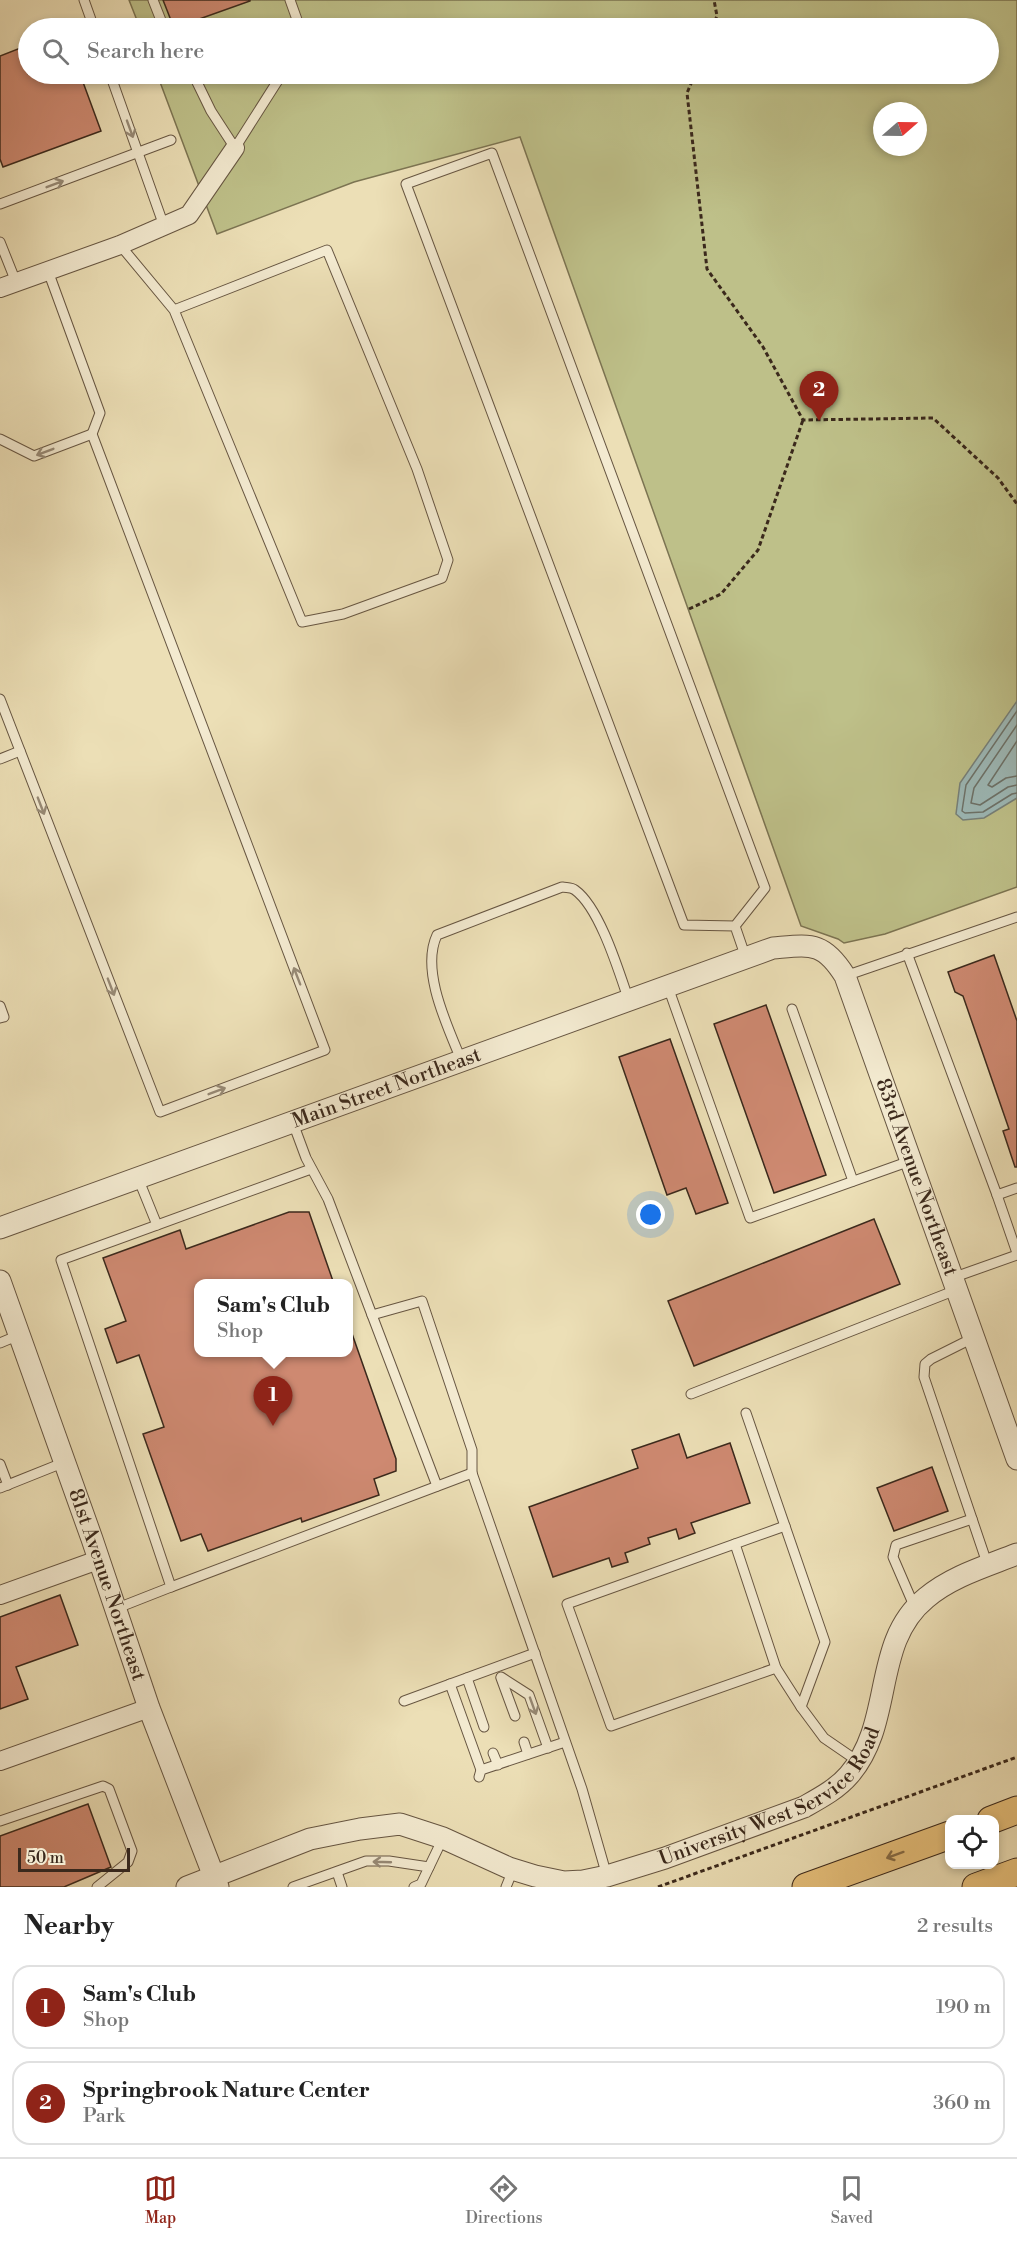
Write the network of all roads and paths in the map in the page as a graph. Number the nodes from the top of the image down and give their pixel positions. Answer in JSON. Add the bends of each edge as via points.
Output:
{"nodes":[{"id":1,"x":84,"y":0,"type":"edge"},
{"id":2,"x":153,"y":0,"type":"edge"},
{"id":3,"x":290,"y":0,"type":"edge"},
{"id":4,"x":714,"y":0,"type":"edge"},
{"id":5,"x":90,"y":18,"type":"edge"},
{"id":6,"x":160,"y":18,"type":"edge"},
{"id":7,"x":296,"y":18,"type":"edge"},
{"id":8,"x":716,"y":18,"type":"edge"},
{"id":9,"x":114,"y":84,"type":"edge"},
{"id":10,"x":198,"y":84,"type":"edge"},
{"id":11,"x":276,"y":84,"type":"edge"},
{"id":12,"x":691,"y":84,"type":"edge"},
{"id":13,"x":171,"y":140,"type":"dead end"},
{"id":14,"x":235,"y":148,"type":"junction"},
{"id":15,"x":138,"y":152,"type":"junction"},
{"id":16,"x":0,"y":204,"type":"edge"},
{"id":17,"x":164,"y":226,"type":"junction"},
{"id":18,"x":0,"y":242,"type":"edge"},
{"id":19,"x":120,"y":245,"type":"junction"},
{"id":20,"x":48,"y":271,"type":"junction"},
{"id":21,"x":8,"y":285,"type":"edge"},
{"id":22,"x":174,"y":310,"type":"junction"},
{"id":23,"x":803,"y":420,"type":"junction"},
{"id":24,"x":92,"y":434,"type":"junction"},
{"id":25,"x":0,"y":439,"type":"edge"},
{"id":26,"x":1017,"y":504,"type":"edge"},
{"id":27,"x":688,"y":609,"type":"dead end"},
{"id":28,"x":0,"y":699,"type":"edge"},
{"id":29,"x":20,"y":751,"type":"junction"},
{"id":30,"x":0,"y":759,"type":"edge"},
{"id":31,"x":1017,"y":916,"type":"edge"},
{"id":32,"x":735,"y":926,"type":"junction"},
{"id":33,"x":773,"y":948,"type":"joint"},
{"id":34,"x":907,"y":953,"type":"junction"},
{"id":35,"x":746,"y":958,"type":"junction"},
{"id":36,"x":845,"y":976,"type":"junction"},
{"id":37,"x":668,"y":987,"type":"junction"},
{"id":38,"x":629,"y":1001,"type":"junction"},
{"id":39,"x":0,"y":1006,"type":"edge"},
{"id":40,"x":792,"y":1009,"type":"dead end"},
{"id":41,"x":0,"y":1018,"type":"edge"},
{"id":42,"x":462,"y":1062,"type":"junction"},
{"id":43,"x":293,"y":1123,"type":"junction"},
{"id":44,"x":910,"y":1161,"type":"junction"},
{"id":45,"x":311,"y":1169,"type":"junction"},
{"id":46,"x":138,"y":1178,"type":"junction"},
{"id":47,"x":853,"y":1181,"type":"junction"},
{"id":48,"x":1017,"y":1188,"type":"edge"},
{"id":49,"x":997,"y":1195,"type":"junction"},
{"id":50,"x":157,"y":1225,"type":"junction"},
{"id":51,"x":0,"y":1228,"type":"edge"},
{"id":52,"x":1017,"y":1254,"type":"edge"},
{"id":53,"x":0,"y":1281,"type":"edge"},
{"id":54,"x":954,"y":1284,"type":"junction"},
{"id":55,"x":372,"y":1315,"type":"junction"},
{"id":56,"x":973,"y":1338,"type":"junction"},
{"id":57,"x":10,"y":1339,"type":"edge"},
{"id":58,"x":691,"y":1394,"type":"dead end"},
{"id":59,"x":746,"y":1413,"type":"dead end"},
{"id":60,"x":1017,"y":1459,"type":"edge"},
{"id":61,"x":65,"y":1462,"type":"junction"},
{"id":62,"x":0,"y":1464,"type":"edge"},
{"id":63,"x":472,"y":1473,"type":"junction"},
{"id":64,"x":4,"y":1486,"type":"edge"},
{"id":65,"x":437,"y":1486,"type":"junction"},
{"id":66,"x":972,"y":1520,"type":"junction"},
{"id":67,"x":785,"y":1526,"type":"junction"},
{"id":68,"x":735,"y":1544,"type":"junction"},
{"id":69,"x":1017,"y":1554,"type":"edge"},
{"id":70,"x":98,"y":1560,"type":"junction"},
{"id":71,"x":988,"y":1566,"type":"junction"},
{"id":72,"x":171,"y":1587,"type":"junction"},
{"id":73,"x":0,"y":1595,"type":"edge"},
{"id":74,"x":915,"y":1608,"type":"junction"},
{"id":75,"x":115,"y":1609,"type":"junction"},
{"id":76,"x":534,"y":1653,"type":"junction"},
{"id":77,"x":497,"y":1667,"type":"junction"},
{"id":78,"x":776,"y":1668,"type":"junction"},
{"id":79,"x":501,"y":1677,"type":"junction"},
{"id":80,"x":467,"y":1678,"type":"junction"},
{"id":81,"x":450,"y":1684,"type":"junction"},
{"id":82,"x":404,"y":1701,"type":"dead end"},
{"id":83,"x":801,"y":1707,"type":"junction"},
{"id":84,"x":149,"y":1708,"type":"junction"},
{"id":85,"x":515,"y":1716,"type":"dead end"},
{"id":86,"x":484,"y":1727,"type":"dead end"},
{"id":87,"x":524,"y":1742,"type":"dead end"},
{"id":88,"x":565,"y":1742,"type":"junction"},
{"id":89,"x":548,"y":1748,"type":"junction"},
{"id":90,"x":493,"y":1753,"type":"dead end"},
{"id":91,"x":528,"y":1754,"type":"junction"},
{"id":92,"x":1017,"y":1757,"type":"edge"},
{"id":93,"x":0,"y":1761,"type":"edge"},
{"id":94,"x":859,"y":1762,"type":"junction"},
{"id":95,"x":498,"y":1765,"type":"junction"},
{"id":96,"x":1017,"y":1810,"type":"edge"},
{"id":97,"x":999,"y":1817,"type":"edge"},
{"id":98,"x":0,"y":1821,"type":"edge"},
{"id":99,"x":945,"y":1836,"type":"edge"},
{"id":100,"x":443,"y":1838,"type":"junction"},
{"id":101,"x":429,"y":1867,"type":"junction"},
{"id":102,"x":337,"y":1872,"type":"junction"},
{"id":103,"x":1017,"y":1872,"type":"edge"},
{"id":104,"x":607,"y":1876,"type":"junction"},
{"id":105,"x":510,"y":1878,"type":"edge"},
{"id":106,"x":216,"y":1881,"type":"edge"},
{"id":107,"x":97,"y":1887,"type":"edge"},
{"id":108,"x":187,"y":1887,"type":"edge"},
{"id":109,"x":293,"y":1887,"type":"edge"},
{"id":110,"x":342,"y":1887,"type":"edge"},
{"id":111,"x":414,"y":1887,"type":"edge"},
{"id":112,"x":658,"y":1887,"type":"edge"},
{"id":113,"x":806,"y":1887,"type":"edge"},
{"id":114,"x":976,"y":1887,"type":"edge"}],
"edges":[{"from":1,"to":5,"type":"lane"},
{"from":2,"to":6,"type":"lane"},
{"from":3,"to":7,"type":"lane"},
{"from":4,"to":8,"type":"path"},
{"from":9,"to":15,"type":"lane","one_way":true},
{"from":10,"to":14,"type":"lane"},
{"from":11,"to":14,"type":"lane"},
{"from":12,"to":23,"type":"path","via":[[687,93],[707,268],[763,347]]},
{"from":13,"to":15,"type":"lane"},
{"from":14,"to":17,"type":"street","via":[[189,215]]},
{"from":16,"to":15,"type":"lane","one_way":true},
{"from":15,"to":17,"type":"lane"},
{"from":17,"to":19,"type":"street"},
{"from":18,"to":21,"type":"lane"},
{"from":19,"to":20,"type":"street"},
{"from":19,"to":22,"type":"lane"},
{"from":20,"to":21,"type":"street"},
{"from":20,"to":24,"type":"lane","via":[[100,413]]},
{"from":22,"to":22,"type":"lane","via":[[302,622],[343,614],[442,578],[448,560],[417,469],[327,250]]},
{"from":23,"to":26,"type":"path","via":[[933,418],[998,478]]},
{"from":23,"to":27,"type":"path","via":[[758,550],[721,594]]},
{"from":24,"to":25,"type":"lane","one_way":true,"via":[[34,456]]},
{"from":29,"to":24,"type":"lane","one_way":true,"via":[[159,1112],[325,1050]]},
{"from":28,"to":29,"type":"lane"},
{"from":29,"to":30,"type":"lane"},
{"from":31,"to":34,"type":"lane"},
{"from":32,"to":32,"type":"lane","via":[[765,888],[492,153],[406,184],[684,925]]},
{"from":32,"to":35,"type":"lane"},
{"from":33,"to":35,"type":"street","name":"Main Street Northeast"},
{"from":33,"to":36,"type":"street","name":"83rd Avenue Northeast","via":[[819,948],[834,957]]},
{"from":34,"to":36,"type":"lane"},
{"from":34,"to":49,"type":"lane"},
{"from":35,"to":37,"type":"street","name":"Main Street Northeast"},
{"from":36,"to":44,"type":"street","name":"83rd Avenue Northeast"},
{"from":37,"to":38,"type":"street","name":"Main Street Northeast"},
{"from":37,"to":47,"type":"lane","via":[[750,1218]]},
{"from":38,"to":42,"type":"street","name":"Main Street Northeast"},
{"from":38,"to":42,"type":"lane","via":[[588,902],[573,888],[562,887],[437,935],[431,966]]},
{"from":39,"to":41,"type":"lane","via":[[4,1017]]},
{"from":40,"to":47,"type":"lane"},
{"from":42,"to":43,"type":"street","name":"Main Street Northeast"},
{"from":43,"to":45,"type":"lane"},
{"from":43,"to":46,"type":"street","name":"Main Street Northeast"},
{"from":44,"to":47,"type":"lane"},
{"from":44,"to":54,"type":"street","name":"83rd Avenue Northeast"},
{"from":45,"to":50,"type":"lane"},
{"from":45,"to":55,"type":"lane","via":[[328,1199]]},
{"from":46,"to":50,"type":"lane"},
{"from":46,"to":51,"type":"street","name":"Main Street Northeast"},
{"from":48,"to":49,"type":"lane"},
{"from":49,"to":52,"type":"lane"},
{"from":50,"to":72,"type":"lane","via":[[61,1260]]},
{"from":52,"to":54,"type":"lane"},
{"from":53,"to":57,"type":"street","name":"81st Avenue Northeast"},
{"from":54,"to":56,"type":"street","name":"83rd Avenue Northeast"},
{"from":54,"to":58,"type":"lane"},
{"from":55,"to":63,"type":"lane","via":[[422,1301],[472,1450]]},
{"from":55,"to":65,"type":"lane"},
{"from":56,"to":60,"type":"street","name":"83rd Avenue Northeast"},
{"from":56,"to":66,"type":"lane","via":[[930,1359],[925,1364],[924,1377]]},
{"from":57,"to":61,"type":"street","name":"81st Avenue Northeast"},
{"from":59,"to":67,"type":"lane"},
{"from":61,"to":64,"type":"lane"},
{"from":61,"to":70,"type":"street","name":"81st Avenue Northeast"},
{"from":62,"to":64,"type":"lane"},
{"from":63,"to":65,"type":"lane"},
{"from":63,"to":76,"type":"lane"},
{"from":65,"to":72,"type":"lane"},
{"from":66,"to":71,"type":"lane"},
{"from":66,"to":74,"type":"lane","via":[[896,1545],[893,1557]]},
{"from":67,"to":68,"type":"lane"},
{"from":67,"to":83,"type":"lane","via":[[825,1642]]},
{"from":68,"to":78,"type":"lane"},
{"from":68,"to":78,"type":"lane","via":[[567,1604],[611,1726]]},
{"from":69,"to":71,"type":"street","name":"University West Service Road"},
{"from":70,"to":73,"type":"street"},
{"from":70,"to":75,"type":"street","name":"81st Avenue Northeast"},
{"from":71,"to":74,"type":"street","name":"University West Service Road","via":[[945,1585]]},
{"from":72,"to":75,"type":"lane"},
{"from":74,"to":94,"type":"street","name":"University West Service Road","via":[[899,1631],[889,1658],[879,1714]]},
{"from":75,"to":84,"type":"street","name":"81st Avenue Northeast"},
{"from":76,"to":77,"type":"lane"},
{"from":76,"to":88,"type":"lane"},
{"from":77,"to":79,"type":"lane"},
{"from":77,"to":80,"type":"lane"},
{"from":78,"to":83,"type":"lane"},
{"from":79,"to":85,"type":"lane"},
{"from":79,"to":89,"type":"lane","one_way":true,"via":[[529,1695]]},
{"from":80,"to":81,"type":"lane"},
{"from":80,"to":86,"type":"lane"},
{"from":81,"to":82,"type":"lane"},
{"from":81,"to":95,"type":"lane","via":[[480,1774]]},
{"from":83,"to":94,"type":"lane","via":[[824,1738]]},
{"from":84,"to":93,"type":"street"},
{"from":84,"to":106,"type":"street","name":"81st Avenue Northeast"},
{"from":87,"to":91,"type":"lane"},
{"from":88,"to":89,"type":"lane"},
{"from":88,"to":104,"type":"lane"},
{"from":89,"to":91,"type":"lane"},
{"from":90,"to":95,"type":"lane"},
{"from":91,"to":95,"type":"lane"},
{"from":92,"to":112,"type":"path"},
{"from":94,"to":104,"type":"street","name":"University West Service Road","via":[[835,1787],[804,1807]]},
{"from":96,"to":97,"type":"main road"},
{"from":98,"to":107,"type":"lane","via":[[103,1786],[109,1789],[132,1851],[128,1862]]},
{"from":99,"to":113,"type":"main road","one_way":true},
{"from":100,"to":101,"type":"lane"},
{"from":100,"to":105,"type":"street","name":"University West Service Road"},
{"from":100,"to":106,"type":"street","name":"University West Service Road","via":[[400,1824],[360,1829],[310,1839]]},
{"from":101,"to":102,"type":"lane","one_way":true,"via":[[366,1861]]},
{"from":101,"to":111,"type":"lane","via":[[421,1884]]},
{"from":102,"to":109,"type":"lane"},
{"from":102,"to":110,"type":"lane"},
{"from":103,"to":114,"type":"main road"},
{"from":104,"to":105,"type":"street","name":"University West Service Road","via":[[564,1882]]},
{"from":106,"to":108,"type":"street","name":"University West Service Road"}]}
